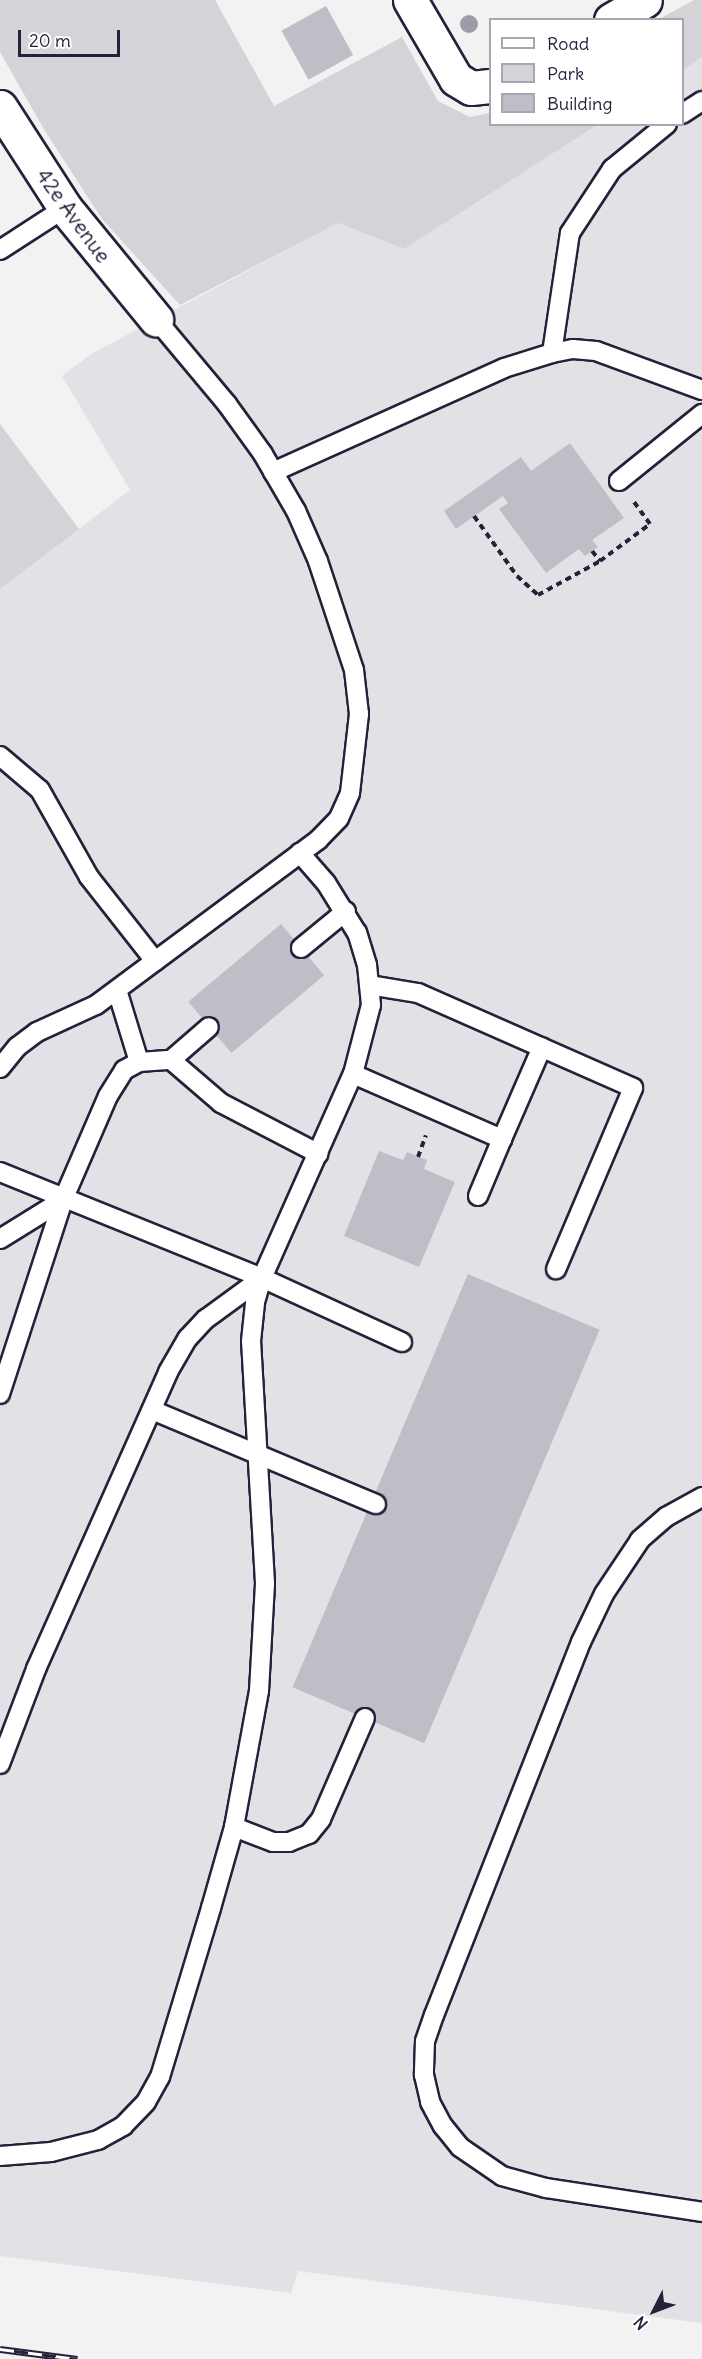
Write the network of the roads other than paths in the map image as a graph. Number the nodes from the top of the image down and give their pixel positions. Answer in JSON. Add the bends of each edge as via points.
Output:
{"nodes":[{"id":1,"x":410,"y":0,"type":"edge"},
{"id":2,"x":645,"y":0,"type":"edge"},
{"id":3,"x":614,"y":18,"type":"edge"},
{"id":4,"x":476,"y":84,"type":"edge"},
{"id":5,"x":702,"y":101,"type":"edge"},
{"id":6,"x":0,"y":107,"type":"edge"},
{"id":7,"x":684,"y":113,"type":"edge"},
{"id":8,"x":665,"y":126,"type":"edge"},
{"id":9,"x":64,"y":208,"type":"junction"},
{"id":10,"x":0,"y":250,"type":"edge"},
{"id":11,"x":156,"y":319,"type":"joint"},
{"id":12,"x":552,"y":353,"type":"junction"},
{"id":13,"x":702,"y":390,"type":"edge"},
{"id":14,"x":702,"y":414,"type":"edge"},
{"id":15,"x":273,"y":472,"type":"junction"},
{"id":16,"x":619,"y":481,"type":"dead end"},
{"id":17,"x":0,"y":756,"type":"edge"},
{"id":18,"x":300,"y":853,"type":"junction"},
{"id":19,"x":346,"y":911,"type":"junction"},
{"id":20,"x":301,"y":948,"type":"dead end"},
{"id":21,"x":155,"y":962,"type":"junction"},
{"id":22,"x":369,"y":985,"type":"junction"},
{"id":23,"x":117,"y":990,"type":"junction"},
{"id":24,"x":209,"y":1027,"type":"dead end"},
{"id":25,"x":542,"y":1047,"type":"junction"},
{"id":26,"x":171,"y":1060,"type":"junction"},
{"id":27,"x":139,"y":1062,"type":"junction"},
{"id":28,"x":0,"y":1068,"type":"edge"},
{"id":29,"x":353,"y":1074,"type":"junction"},
{"id":30,"x":502,"y":1139,"type":"junction"},
{"id":31,"x":319,"y":1154,"type":"junction"},
{"id":32,"x":0,"y":1172,"type":"edge"},
{"id":33,"x":478,"y":1196,"type":"dead end"},
{"id":34,"x":63,"y":1200,"type":"junction"},
{"id":35,"x":0,"y":1239,"type":"edge"},
{"id":36,"x":556,"y":1269,"type":"dead end"},
{"id":37,"x":262,"y":1278,"type":"junction"},
{"id":38,"x":402,"y":1342,"type":"dead end"},
{"id":39,"x":0,"y":1394,"type":"edge"},
{"id":40,"x":152,"y":1410,"type":"junction"},
{"id":41,"x":258,"y":1455,"type":"junction"},
{"id":42,"x":702,"y":1497,"type":"edge"},
{"id":43,"x":376,"y":1504,"type":"dead end"},
{"id":44,"x":365,"y":1718,"type":"dead end"},
{"id":45,"x":0,"y":1764,"type":"edge"},
{"id":46,"x":234,"y":1827,"type":"junction"},
{"id":47,"x":0,"y":2156,"type":"edge"},
{"id":48,"x":702,"y":2212,"type":"edge"}],
"edges":[{"from":1,"to":4,"type":"street","via":[[451,73]]},
{"from":2,"to":3,"type":"street"},
{"from":5,"to":7,"type":"lane"},
{"from":6,"to":9,"type":"street","name":"42e Avenue"},
{"from":8,"to":12,"type":"lane","via":[[612,169],[582,209],[570,233]]},
{"from":9,"to":10,"type":"lane"},
{"from":9,"to":11,"type":"street","name":"42e Avenue"},
{"from":11,"to":15,"type":"lane","via":[[227,404]]},
{"from":12,"to":13,"type":"lane","via":[[573,349],[596,351]]},
{"from":12,"to":15,"type":"lane","via":[[504,368]]},
{"from":14,"to":16,"type":"lane"},
{"from":15,"to":18,"type":"lane","via":[[296,511],[341,624],[354,670],[359,714],[350,793],[339,818]]},
{"from":17,"to":21,"type":"lane","via":[[40,790],[89,877]]},
{"from":18,"to":19,"type":"lane"},
{"from":18,"to":21,"type":"lane"},
{"from":19,"to":20,"type":"lane"},
{"from":19,"to":22,"type":"lane","via":[[357,933]]},
{"from":21,"to":23,"type":"lane"},
{"from":22,"to":25,"type":"lane","via":[[418,993]]},
{"from":22,"to":29,"type":"lane","via":[[371,1005]]},
{"from":23,"to":27,"type":"lane"},
{"from":23,"to":28,"type":"lane","via":[[96,1005],[37,1032],[17,1047]]},
{"from":24,"to":26,"type":"lane"},
{"from":25,"to":30,"type":"lane"},
{"from":25,"to":36,"type":"lane","via":[[633,1088]]},
{"from":26,"to":27,"type":"lane"},
{"from":26,"to":31,"type":"lane","via":[[221,1103]]},
{"from":27,"to":34,"type":"lane","via":[[124,1070],[108,1096]]},
{"from":29,"to":30,"type":"lane"},
{"from":29,"to":31,"type":"lane"},
{"from":30,"to":33,"type":"lane"},
{"from":31,"to":37,"type":"lane"},
{"from":32,"to":34,"type":"lane"},
{"from":34,"to":35,"type":"lane"},
{"from":34,"to":37,"type":"lane"},
{"from":34,"to":39,"type":"lane"},
{"from":37,"to":38,"type":"lane"},
{"from":37,"to":40,"type":"lane","via":[[188,1338]]},
{"from":37,"to":41,"type":"lane","via":[[251,1341]]},
{"from":40,"to":41,"type":"lane"},
{"from":40,"to":45,"type":"lane","via":[[36,1669]]},
{"from":41,"to":43,"type":"lane"},
{"from":41,"to":46,"type":"lane","via":[[265,1583],[259,1691]]},
{"from":42,"to":48,"type":"lane","via":[[666,1517],[640,1540],[604,1594],[581,1642],[434,2015],[425,2041],[424,2075],[430,2102],[443,2126],[460,2147],[502,2176],[546,2188]]},
{"from":44,"to":46,"type":"lane","via":[[321,1819],[309,1834],[289,1842],[273,1842]]},
{"from":46,"to":47,"type":"lane","via":[[160,2077],[146,2102],[123,2126],[98,2140],[51,2152]]}]}
